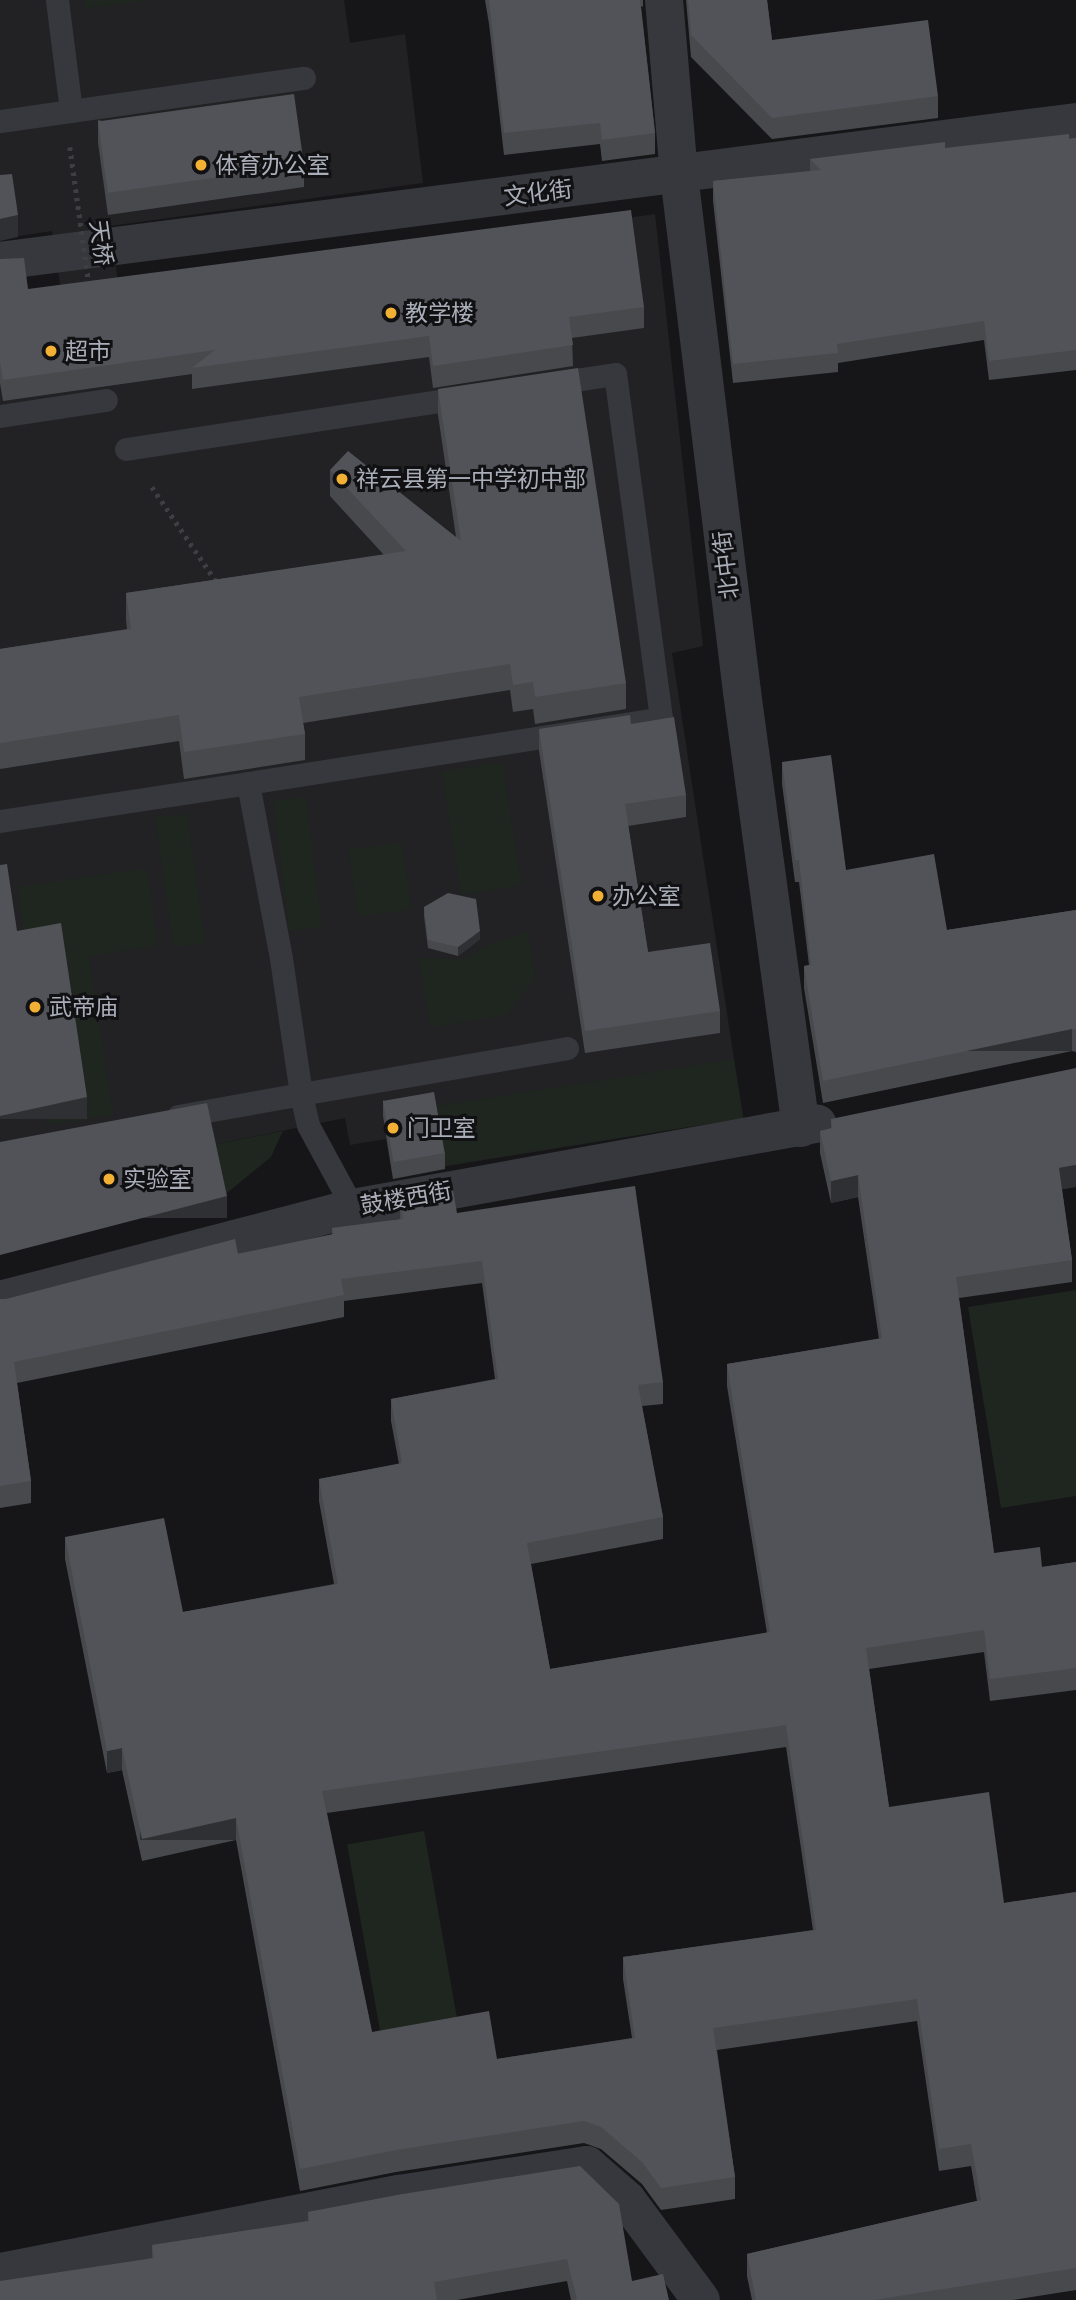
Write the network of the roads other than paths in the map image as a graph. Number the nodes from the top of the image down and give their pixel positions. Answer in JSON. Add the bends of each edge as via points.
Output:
{"nodes":[{"id":1,"x":57,"y":0,"type":"edge"},
{"id":2,"x":663,"y":0,"type":"edge"},
{"id":3,"x":304,"y":78,"type":"dead end"},
{"id":4,"x":71,"y":111,"type":"junction"},
{"id":5,"x":0,"y":121,"type":"edge"},
{"id":6,"x":1076,"y":122,"type":"edge"},
{"id":7,"x":679,"y":175,"type":"junction"},
{"id":8,"x":0,"y":261,"type":"edge"},
{"id":9,"x":520,"y":388,"type":"edge"},
{"id":10,"x":493,"y":393,"type":"edge"},
{"id":11,"x":106,"y":400,"type":"edge"},
{"id":12,"x":0,"y":416,"type":"edge"},
{"id":13,"x":126,"y":449,"type":"dead end"},
{"id":14,"x":248,"y":783,"type":"junction"},
{"id":15,"x":0,"y":821,"type":"edge"},
{"id":16,"x":567,"y":1048,"type":"dead end"},
{"id":17,"x":301,"y":1094,"type":"junction"},
{"id":18,"x":156,"y":1119,"type":"edge"},
{"id":19,"x":809,"y":1126,"type":"joint"},
{"id":20,"x":353,"y":1208,"type":"junction"},
{"id":21,"x":0,"y":1300,"type":"edge"},
{"id":22,"x":0,"y":2272,"type":"edge"},
{"id":23,"x":701,"y":2300,"type":"edge"}],
"edges":[{"from":1,"to":4,"type":"lane"},
{"from":2,"to":7,"type":"street","name":"北中街"},
{"from":3,"to":4,"type":"lane"},
{"from":4,"to":5,"type":"lane"},
{"from":6,"to":7,"type":"street","name":"文化街"},
{"from":7,"to":8,"type":"street","name":"文化街"},
{"from":7,"to":19,"type":"street","name":"北中街","via":[[740,679]]},
{"from":9,"to":14,"type":"lane","via":[[615,374],[661,719]]},
{"from":10,"to":13,"type":"lane"},
{"from":11,"to":12,"type":"lane"},
{"from":14,"to":15,"type":"lane"},
{"from":14,"to":17,"type":"lane"},
{"from":16,"to":17,"type":"lane"},
{"from":17,"to":18,"type":"lane"},
{"from":17,"to":20,"type":"lane","via":[[308,1125]]},
{"from":19,"to":20,"type":"street","name":"鼓楼西街"},
{"from":20,"to":21,"type":"street","name":"鼓楼西街"},
{"from":22,"to":23,"type":"street","via":[[399,2194],[587,2165],[627,2200]]}]}
